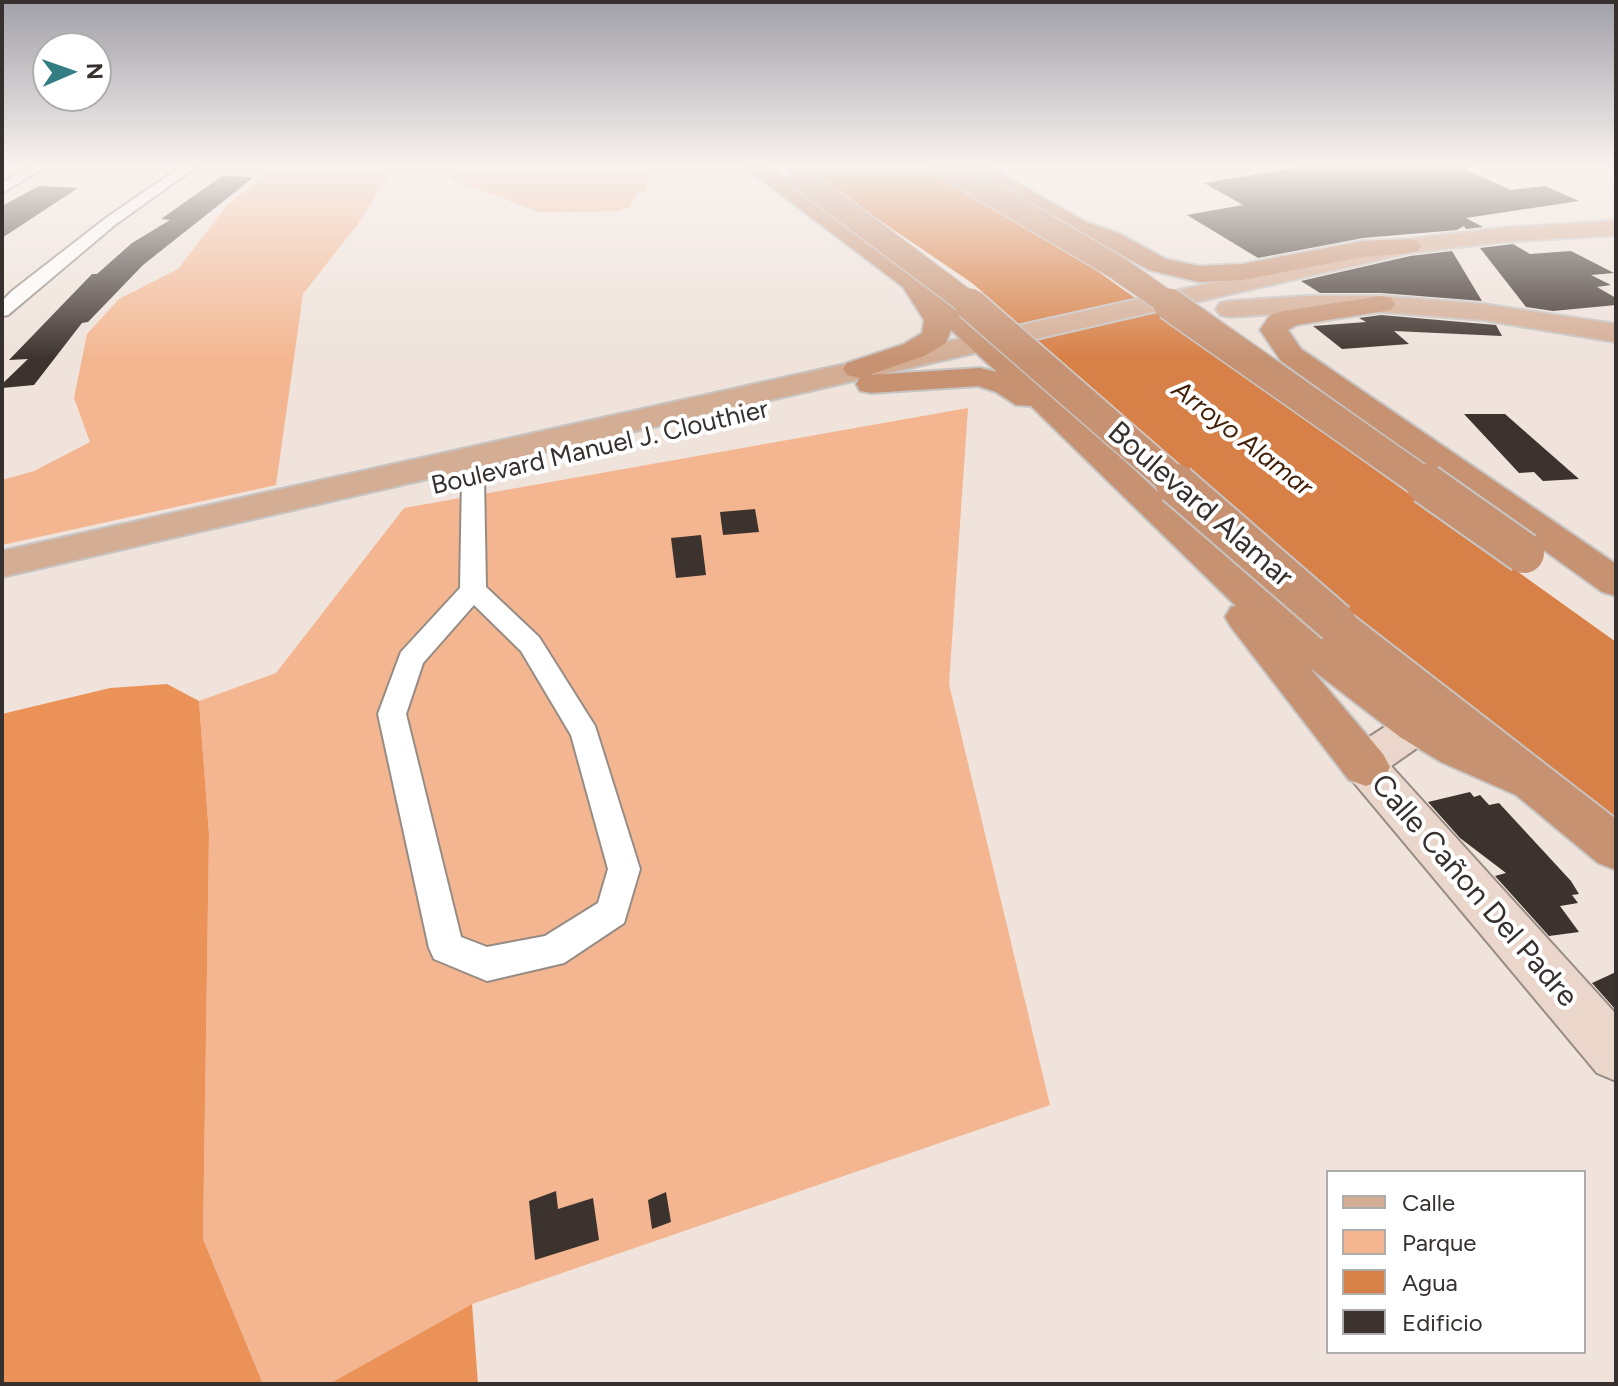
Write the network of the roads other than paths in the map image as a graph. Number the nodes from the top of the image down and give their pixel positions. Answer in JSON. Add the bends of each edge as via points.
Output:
{"nodes":[{"id":1,"x":99,"y":230,"type":"edge"},
{"id":2,"x":841,"y":230,"type":"edge"},
{"id":3,"x":870,"y":230,"type":"edge"},
{"id":4,"x":1052,"y":230,"type":"edge"},
{"id":5,"x":1082,"y":230,"type":"edge"},
{"id":6,"x":1085,"y":230,"type":"edge"},
{"id":7,"x":1589,"y":230,"type":"edge"},
{"id":8,"x":1409,"y":246,"type":"junction"},
{"id":9,"x":1292,"y":273,"type":"junction"},
{"id":10,"x":914,"y":283,"type":"junction"},
{"id":11,"x":10,"y":296,"type":"edge"},
{"id":12,"x":1368,"y":303,"type":"junction"},
{"id":13,"x":1182,"y":308,"type":"junction"},
{"id":14,"x":2,"y":311,"type":"edge"},
{"id":15,"x":1616,"y":333,"type":"edge"},
{"id":16,"x":1009,"y":346,"type":"junction"},
{"id":17,"x":865,"y":377,"type":"junction"},
{"id":18,"x":1053,"y":409,"type":"junction"},
{"id":19,"x":473,"y":478,"type":"junction"},
{"id":20,"x":1180,"y":533,"type":"junction"},
{"id":21,"x":2,"y":564,"type":"edge"},
{"id":22,"x":2,"y":583,"type":"edge"},
{"id":23,"x":1616,"y":583,"type":"edge"},
{"id":24,"x":473,"y":590,"type":"junction"},
{"id":25,"x":1616,"y":616,"type":"edge"},
{"id":26,"x":1430,"y":717,"type":"junction"},
{"id":27,"x":1366,"y":767,"type":"junction"},
{"id":28,"x":1616,"y":848,"type":"edge"},
{"id":29,"x":1616,"y":1054,"type":"edge"}],
"edges":[{"from":1,"to":11,"type":"street"},
{"from":2,"to":10,"type":"highway"},
{"from":3,"to":26,"type":"highway","name":"Boulevard Alamar","bridge":true,"via":[[956,292],[1336,623]]},
{"from":4,"to":25,"type":"highway","bridge":true,"via":[[1116,267]]},
{"from":5,"to":13,"type":"highway"},
{"from":6,"to":8,"type":"highway","via":[[1158,265],[1199,274]]},
{"from":7,"to":8,"type":"main road","name":"Boulevard Manuel J. Clouthier"},
{"from":8,"to":9,"type":"main road","name":"Boulevard Manuel J. Clouthier"},
{"from":9,"to":12,"type":"main road","via":[[1279,282],[1288,294]]},
{"from":9,"to":13,"type":"main road","name":"Boulevard Manuel J. Clouthier"},
{"from":10,"to":16,"type":"highway"},
{"from":10,"to":17,"type":"highway","via":[[938,320],[936,337]]},
{"from":11,"to":14,"type":"street"},
{"from":12,"to":13,"type":"main road","name":"Boulevard Manuel J. Clouthier"},
{"from":12,"to":15,"type":"main road","name":"Boulevard Manuel J. Clouthier","via":[[1483,312]]},
{"from":12,"to":23,"type":"highway","via":[[1293,317],[1280,321],[1274,330],[1301,362]]},
{"from":13,"to":16,"type":"main road","name":"Boulevard Manuel J. Clouthier"},
{"from":16,"to":17,"type":"main road","name":"Boulevard Manuel J. Clouthier"},
{"from":16,"to":18,"type":"highway"},
{"from":17,"to":18,"type":"highway","via":[[980,377]]},
{"from":17,"to":19,"type":"main road","name":"Boulevard Manuel J. Clouthier"},
{"from":17,"to":21,"type":"main road","name":"Boulevard Manuel J. Clouthier"},
{"from":18,"to":20,"type":"highway"},
{"from":19,"to":22,"type":"main road","name":"Boulevard Manuel J. Clouthier"},
{"from":19,"to":24,"type":"street"},
{"from":20,"to":26,"type":"highway","via":[[1275,619]]},
{"from":20,"to":27,"type":"highway"},
{"from":24,"to":24,"type":"street","via":[[530,644],[585,734],[624,869],[612,912],[552,951],[487,964],[446,948],[392,714],[411,659]]},
{"from":26,"to":27,"type":"main road","name":"Calle Cañon Del Padre","via":[[1369,759]]},
{"from":26,"to":28,"type":"highway","name":"Boulevard Alamar","via":[[1526,779]]},
{"from":27,"to":29,"type":"main road","name":"Calle Cañon Del Padre"}]}
